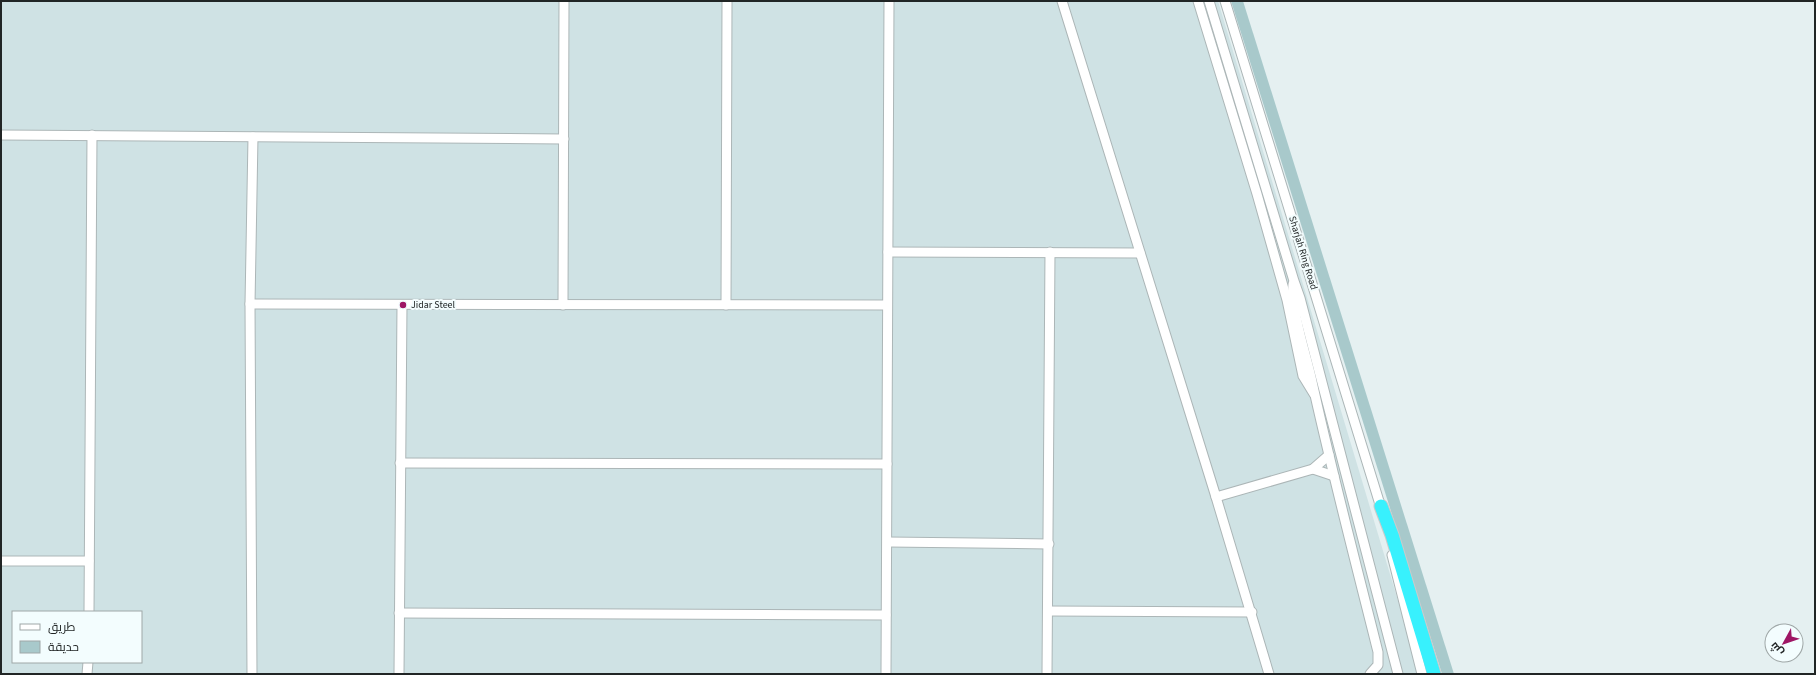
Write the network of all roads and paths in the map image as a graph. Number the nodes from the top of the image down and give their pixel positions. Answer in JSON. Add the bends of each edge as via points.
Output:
{"nodes":[{"id":1,"x":564,"y":1,"type":"edge"},
{"id":2,"x":727,"y":1,"type":"edge"},
{"id":3,"x":889,"y":1,"type":"edge"},
{"id":4,"x":1062,"y":1,"type":"edge"},
{"id":5,"x":1198,"y":1,"type":"edge"},
{"id":6,"x":1209,"y":1,"type":"edge"},
{"id":7,"x":1225,"y":1,"type":"edge"},
{"id":8,"x":1,"y":135,"type":"edge"},
{"id":9,"x":92,"y":135,"type":"junction"},
{"id":10,"x":253,"y":137,"type":"junction"},
{"id":11,"x":564,"y":139,"type":"junction"},
{"id":12,"x":888,"y":252,"type":"junction"},
{"id":13,"x":1050,"y":252,"type":"junction"},
{"id":14,"x":1140,"y":253,"type":"junction"},
{"id":15,"x":1294,"y":281,"type":"junction"},
{"id":16,"x":250,"y":304,"type":"junction"},
{"id":17,"x":402,"y":305,"type":"junction"},
{"id":18,"x":563,"y":305,"type":"junction"},
{"id":19,"x":726,"y":305,"type":"junction"},
{"id":20,"x":887,"y":305,"type":"junction"},
{"id":21,"x":1314,"y":394,"type":"junction"},
{"id":22,"x":1329,"y":455,"type":"junction"},
{"id":23,"x":400,"y":463,"type":"junction"},
{"id":24,"x":887,"y":464,"type":"junction"},
{"id":25,"x":1313,"y":469,"type":"junction"},
{"id":26,"x":1334,"y":476,"type":"junction"},
{"id":27,"x":1216,"y":498,"type":"junction"},
{"id":28,"x":1382,"y":506,"type":"junction"},
{"id":29,"x":888,"y":542,"type":"junction"},
{"id":30,"x":1049,"y":544,"type":"junction"},
{"id":31,"x":1,"y":560,"type":"edge"},
{"id":32,"x":90,"y":560,"type":"junction"},
{"id":33,"x":89,"y":611,"type":"edge"},
{"id":34,"x":1048,"y":611,"type":"junction"},
{"id":35,"x":1252,"y":612,"type":"junction"},
{"id":36,"x":399,"y":613,"type":"junction"},
{"id":37,"x":886,"y":615,"type":"junction"},
{"id":38,"x":88,"y":663,"type":"edge"},
{"id":39,"x":87,"y":674,"type":"edge"},
{"id":40,"x":252,"y":674,"type":"edge"},
{"id":41,"x":399,"y":674,"type":"edge"},
{"id":42,"x":886,"y":674,"type":"edge"},
{"id":43,"x":1047,"y":674,"type":"edge"},
{"id":44,"x":1269,"y":674,"type":"edge"},
{"id":45,"x":1370,"y":674,"type":"edge"},
{"id":46,"x":1398,"y":674,"type":"edge"},
{"id":47,"x":1422,"y":674,"type":"edge"},
{"id":48,"x":1434,"y":674,"type":"edge"}],
"edges":[{"from":1,"to":11,"type":"street"},
{"from":2,"to":19,"type":"street"},
{"from":3,"to":12,"type":"street"},
{"from":4,"to":14,"type":"street"},
{"from":5,"to":21,"type":"street","via":[[1267,230],[1303,376]]},
{"from":6,"to":15,"type":"street"},
{"from":7,"to":28,"type":"street","name":"Sharjah Ring Road"},
{"from":8,"to":9,"type":"street"},
{"from":9,"to":10,"type":"street"},
{"from":9,"to":32,"type":"street"},
{"from":10,"to":11,"type":"street"},
{"from":10,"to":16,"type":"street"},
{"from":11,"to":18,"type":"street"},
{"from":12,"to":13,"type":"street"},
{"from":12,"to":20,"type":"street"},
{"from":13,"to":14,"type":"street"},
{"from":13,"to":30,"type":"street"},
{"from":14,"to":27,"type":"street"},
{"from":15,"to":21,"type":"street","via":[[1294,301]]},
{"from":15,"to":46,"type":"street"},
{"from":16,"to":17,"type":"street"},
{"from":16,"to":40,"type":"street"},
{"from":17,"to":18,"type":"street"},
{"from":17,"to":23,"type":"street"},
{"from":18,"to":19,"type":"street"},
{"from":19,"to":20,"type":"street"},
{"from":20,"to":24,"type":"street"},
{"from":21,"to":22,"type":"street"},
{"from":22,"to":25,"type":"street"},
{"from":22,"to":26,"type":"street"},
{"from":23,"to":24,"type":"street"},
{"from":23,"to":36,"type":"street"},
{"from":24,"to":29,"type":"street"},
{"from":25,"to":26,"type":"street"},
{"from":25,"to":27,"type":"street"},
{"from":26,"to":45,"type":"street","via":[[1378,652],[1378,665]]},
{"from":27,"to":35,"type":"street"},
{"from":28,"to":47,"type":"street","name":"Sharjah Ring Road","via":[[1390,549]]},
{"from":28,"to":48,"type":"highway"},
{"from":29,"to":30,"type":"street"},
{"from":29,"to":37,"type":"street"},
{"from":30,"to":34,"type":"street"},
{"from":31,"to":32,"type":"street"},
{"from":32,"to":33,"type":"street"},
{"from":34,"to":35,"type":"street"},
{"from":34,"to":43,"type":"street"},
{"from":35,"to":44,"type":"street"},
{"from":36,"to":37,"type":"street"},
{"from":36,"to":41,"type":"street"},
{"from":37,"to":42,"type":"street"},
{"from":38,"to":39,"type":"street"}]}
